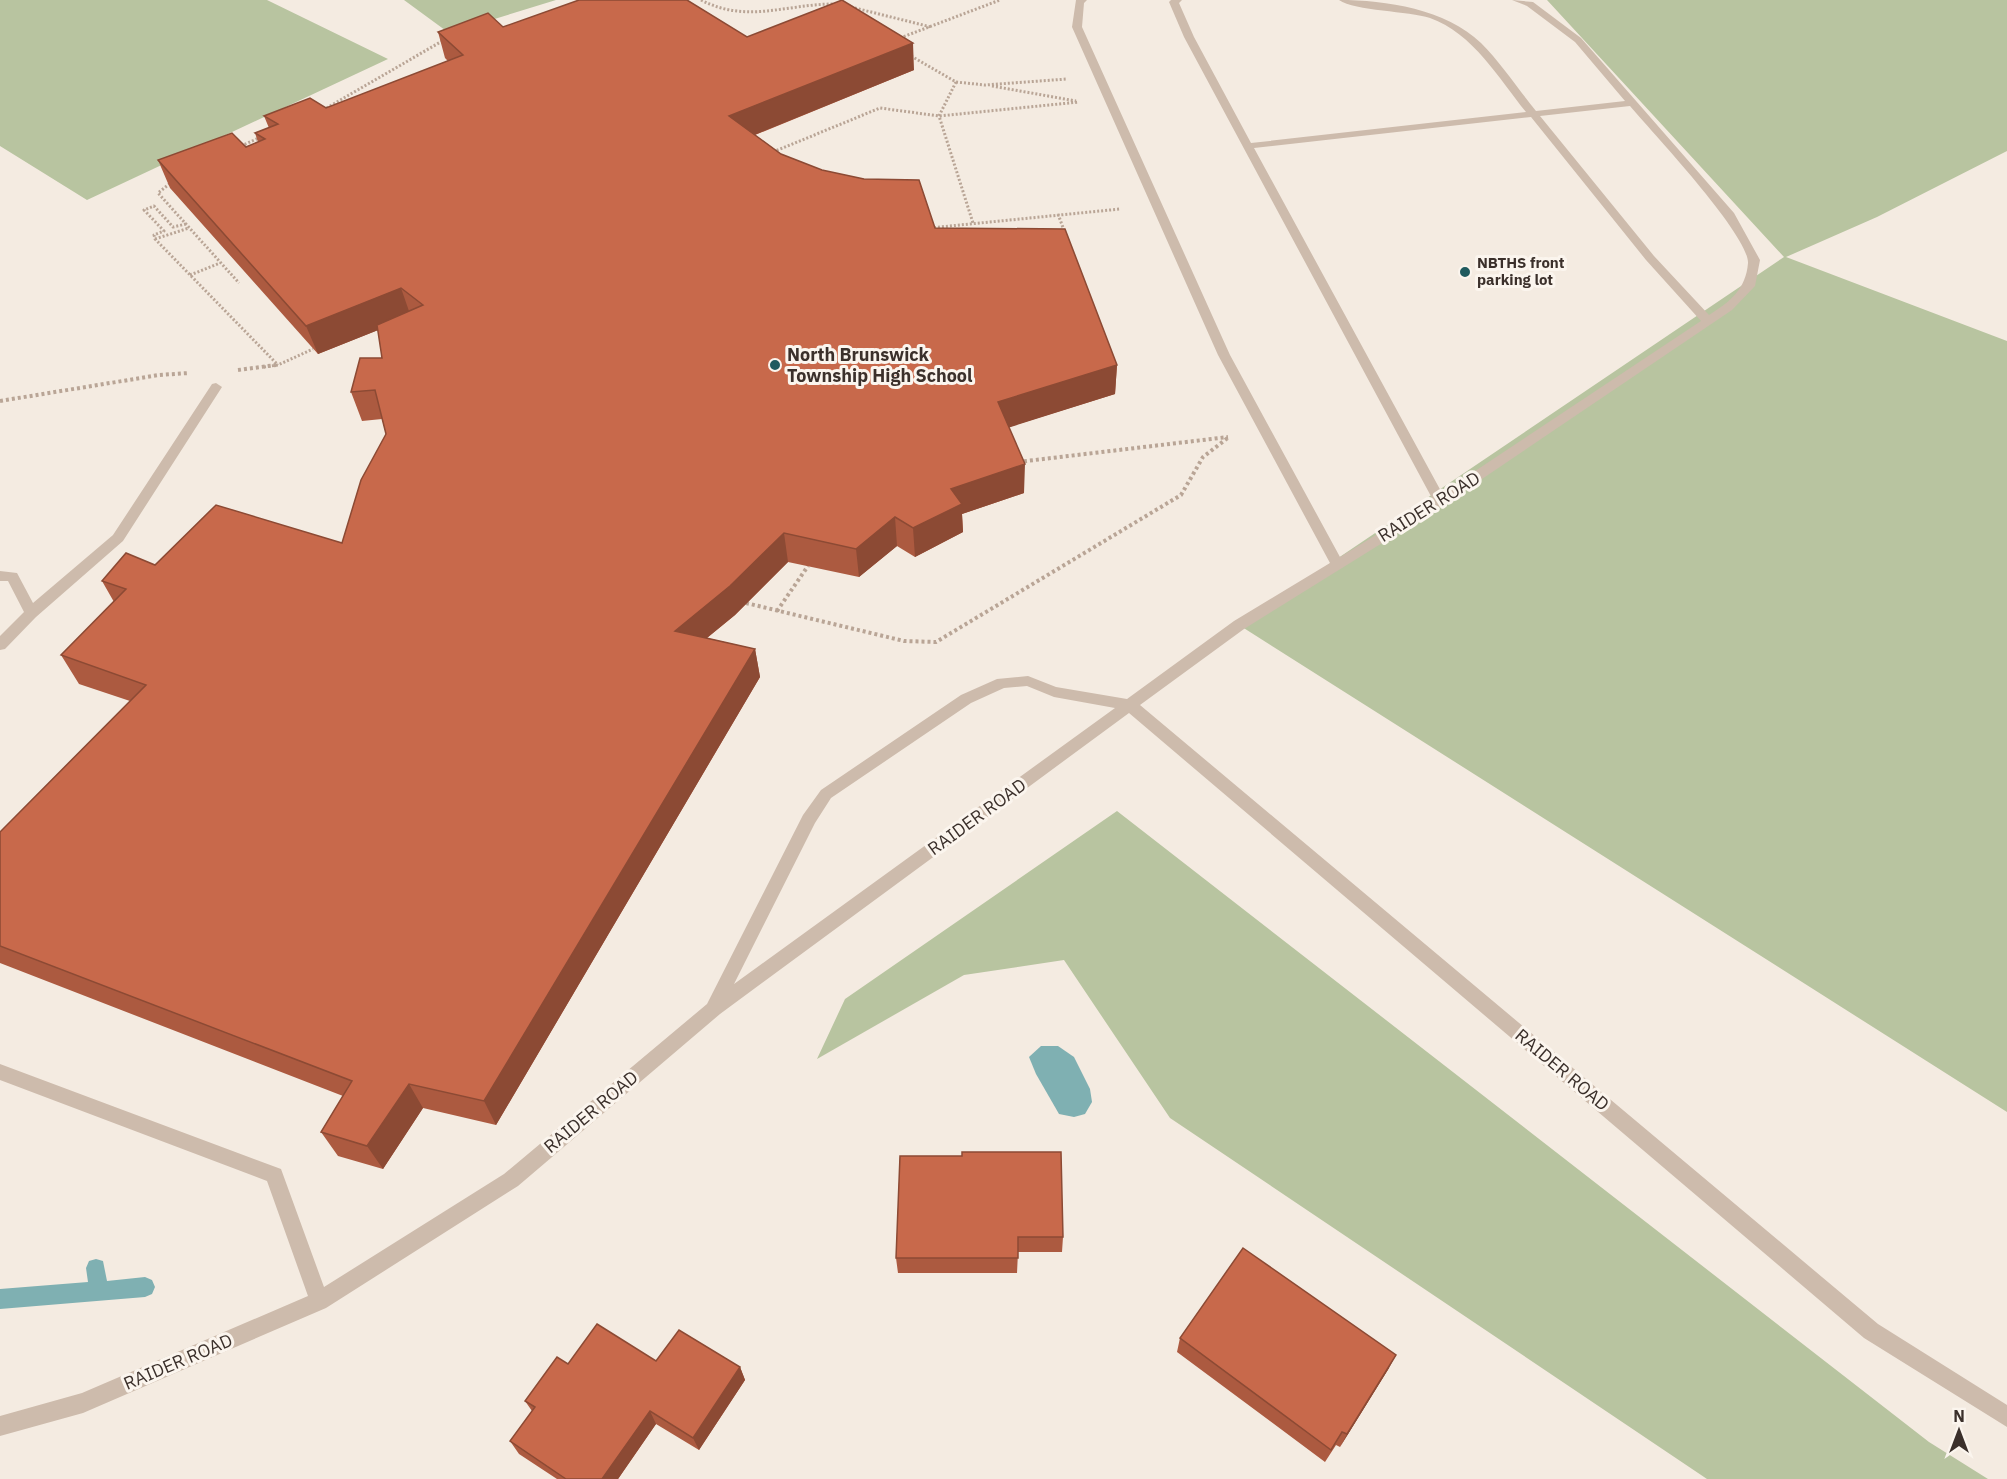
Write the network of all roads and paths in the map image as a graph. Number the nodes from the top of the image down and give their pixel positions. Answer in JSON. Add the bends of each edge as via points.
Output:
{"nodes":[{"id":1,"x":701,"y":0,"type":"edge"},
{"id":2,"x":1000,"y":0,"type":"edge"},
{"id":3,"x":1082,"y":0,"type":"edge"},
{"id":4,"x":1177,"y":0,"type":"edge"},
{"id":5,"x":1344,"y":0,"type":"edge"},
{"id":6,"x":1517,"y":0,"type":"edge"},
{"id":7,"x":837,"y":4,"type":"edge"},
{"id":8,"x":846,"y":6,"type":"edge"},
{"id":9,"x":931,"y":27,"type":"junction"},
{"id":10,"x":448,"y":38,"type":"edge"},
{"id":11,"x":896,"y":40,"type":"edge"},
{"id":12,"x":907,"y":54,"type":"edge"},
{"id":13,"x":1073,"y":79,"type":"dead end"},
{"id":14,"x":956,"y":82,"type":"junction"},
{"id":15,"x":985,"y":85,"type":"junction"},
{"id":16,"x":1633,"y":103,"type":"junction"},
{"id":17,"x":319,"y":112,"type":"edge"},
{"id":18,"x":1533,"y":113,"type":"junction"},
{"id":19,"x":939,"y":116,"type":"junction"},
{"id":20,"x":266,"y":135,"type":"edge"},
{"id":21,"x":1249,"y":146,"type":"junction"},
{"id":22,"x":236,"y":149,"type":"edge"},
{"id":23,"x":765,"y":155,"type":"edge"},
{"id":24,"x":180,"y":175,"type":"edge"},
{"id":25,"x":1120,"y":209,"type":"dead end"},
{"id":26,"x":1058,"y":214,"type":"junction"},
{"id":27,"x":973,"y":223,"type":"junction"},
{"id":28,"x":186,"y":224,"type":"junction"},
{"id":29,"x":189,"y":228,"type":"junction"},
{"id":30,"x":927,"y":228,"type":"edge"},
{"id":31,"x":1065,"y":235,"type":"edge"},
{"id":32,"x":155,"y":239,"type":"junction"},
{"id":33,"x":220,"y":263,"type":"junction"},
{"id":34,"x":190,"y":275,"type":"junction"},
{"id":35,"x":239,"y":284,"type":"edge"},
{"id":36,"x":1708,"y":321,"type":"junction"},
{"id":37,"x":313,"y":349,"type":"edge"},
{"id":38,"x":278,"y":365,"type":"junction"},
{"id":39,"x":230,"y":370,"type":"dead end"},
{"id":40,"x":195,"y":373,"type":"dead end"},
{"id":41,"x":216,"y":387,"type":"dead end"},
{"id":42,"x":0,"y":401,"type":"edge"},
{"id":43,"x":1012,"y":463,"type":"edge"},
{"id":44,"x":1440,"y":501,"type":"junction"},
{"id":45,"x":1337,"y":564,"type":"junction"},
{"id":46,"x":808,"y":566,"type":"edge"},
{"id":47,"x":0,"y":576,"type":"edge"},
{"id":48,"x":747,"y":603,"type":"edge"},
{"id":49,"x":777,"y":611,"type":"junction"},
{"id":50,"x":31,"y":613,"type":"junction"},
{"id":51,"x":0,"y":645,"type":"edge"},
{"id":52,"x":1130,"y":705,"type":"junction"},
{"id":53,"x":714,"y":1009,"type":"junction"},
{"id":54,"x":0,"y":1072,"type":"edge"},
{"id":55,"x":320,"y":1301,"type":"junction"},
{"id":56,"x":2007,"y":1417,"type":"edge"},
{"id":57,"x":0,"y":1426,"type":"edge"}],
"edges":[{"from":1,"to":7,"type":"path","via":[[740,14]]},
{"from":2,"to":9,"type":"path"},
{"from":3,"to":45,"type":"street","via":[[1077,27],[1224,355]]},
{"from":4,"to":21,"type":"street","via":[[1174,2],[1189,37]]},
{"from":5,"to":18,"type":"street","via":[[1433,16],[1455,28],[1476,45]]},
{"from":6,"to":16,"type":"street","name":"RAIDER ROAD","via":[[1530,4],[1578,40]]},
{"from":8,"to":9,"type":"path"},
{"from":9,"to":11,"type":"path"},
{"from":10,"to":17,"type":"path"},
{"from":12,"to":14,"type":"path"},
{"from":13,"to":15,"type":"path"},
{"from":14,"to":15,"type":"path"},
{"from":14,"to":19,"type":"path"},
{"from":15,"to":19,"type":"path","via":[[1083,102]]},
{"from":16,"to":18,"type":"street"},
{"from":16,"to":36,"type":"street","name":"RAIDER ROAD","via":[[1730,215],[1754,260],[1749,286],[1728,308]]},
{"from":18,"to":21,"type":"street"},
{"from":18,"to":36,"type":"street","via":[[1650,258]]},
{"from":19,"to":23,"type":"path","via":[[880,108]]},
{"from":19,"to":27,"type":"path"},
{"from":20,"to":22,"type":"path"},
{"from":21,"to":44,"type":"street"},
{"from":24,"to":28,"type":"path","via":[[158,193]]},
{"from":25,"to":26,"type":"path"},
{"from":26,"to":27,"type":"path"},
{"from":26,"to":31,"type":"path"},
{"from":27,"to":30,"type":"path"},
{"from":28,"to":29,"type":"path"},
{"from":28,"to":32,"type":"path","via":[[173,228],[154,206],[144,210],[164,231],[154,235]]},
{"from":29,"to":32,"type":"path"},
{"from":29,"to":33,"type":"path"},
{"from":32,"to":34,"type":"path"},
{"from":33,"to":34,"type":"path"},
{"from":33,"to":35,"type":"path"},
{"from":34,"to":38,"type":"path"},
{"from":36,"to":44,"type":"street","name":"RAIDER ROAD"},
{"from":37,"to":38,"type":"path"},
{"from":38,"to":39,"type":"path"},
{"from":40,"to":42,"type":"path","via":[[159,375]]},
{"from":41,"to":50,"type":"street","via":[[118,538]]},
{"from":43,"to":49,"type":"path","via":[[1229,437],[1203,457],[1180,495],[936,642],[904,641]]},
{"from":44,"to":45,"type":"street","name":"RAIDER ROAD"},
{"from":45,"to":52,"type":"street","name":"RAIDER ROAD","via":[[1239,625]]},
{"from":46,"to":49,"type":"path"},
{"from":47,"to":50,"type":"street","via":[[12,576]]},
{"from":48,"to":49,"type":"path"},
{"from":50,"to":51,"type":"street"},
{"from":52,"to":53,"type":"street","name":"RAIDER ROAD"},
{"from":52,"to":53,"type":"street","via":[[1054,692],[1028,681],[1002,683],[966,699],[826,794],[809,819]]},
{"from":52,"to":56,"type":"street","name":"RAIDER ROAD","via":[[1871,1331]]},
{"from":53,"to":55,"type":"street","name":"RAIDER ROAD","via":[[511,1179]]},
{"from":54,"to":55,"type":"street","via":[[274,1175]]},
{"from":55,"to":57,"type":"street","name":"RAIDER ROAD","via":[[83,1403]]}]}
